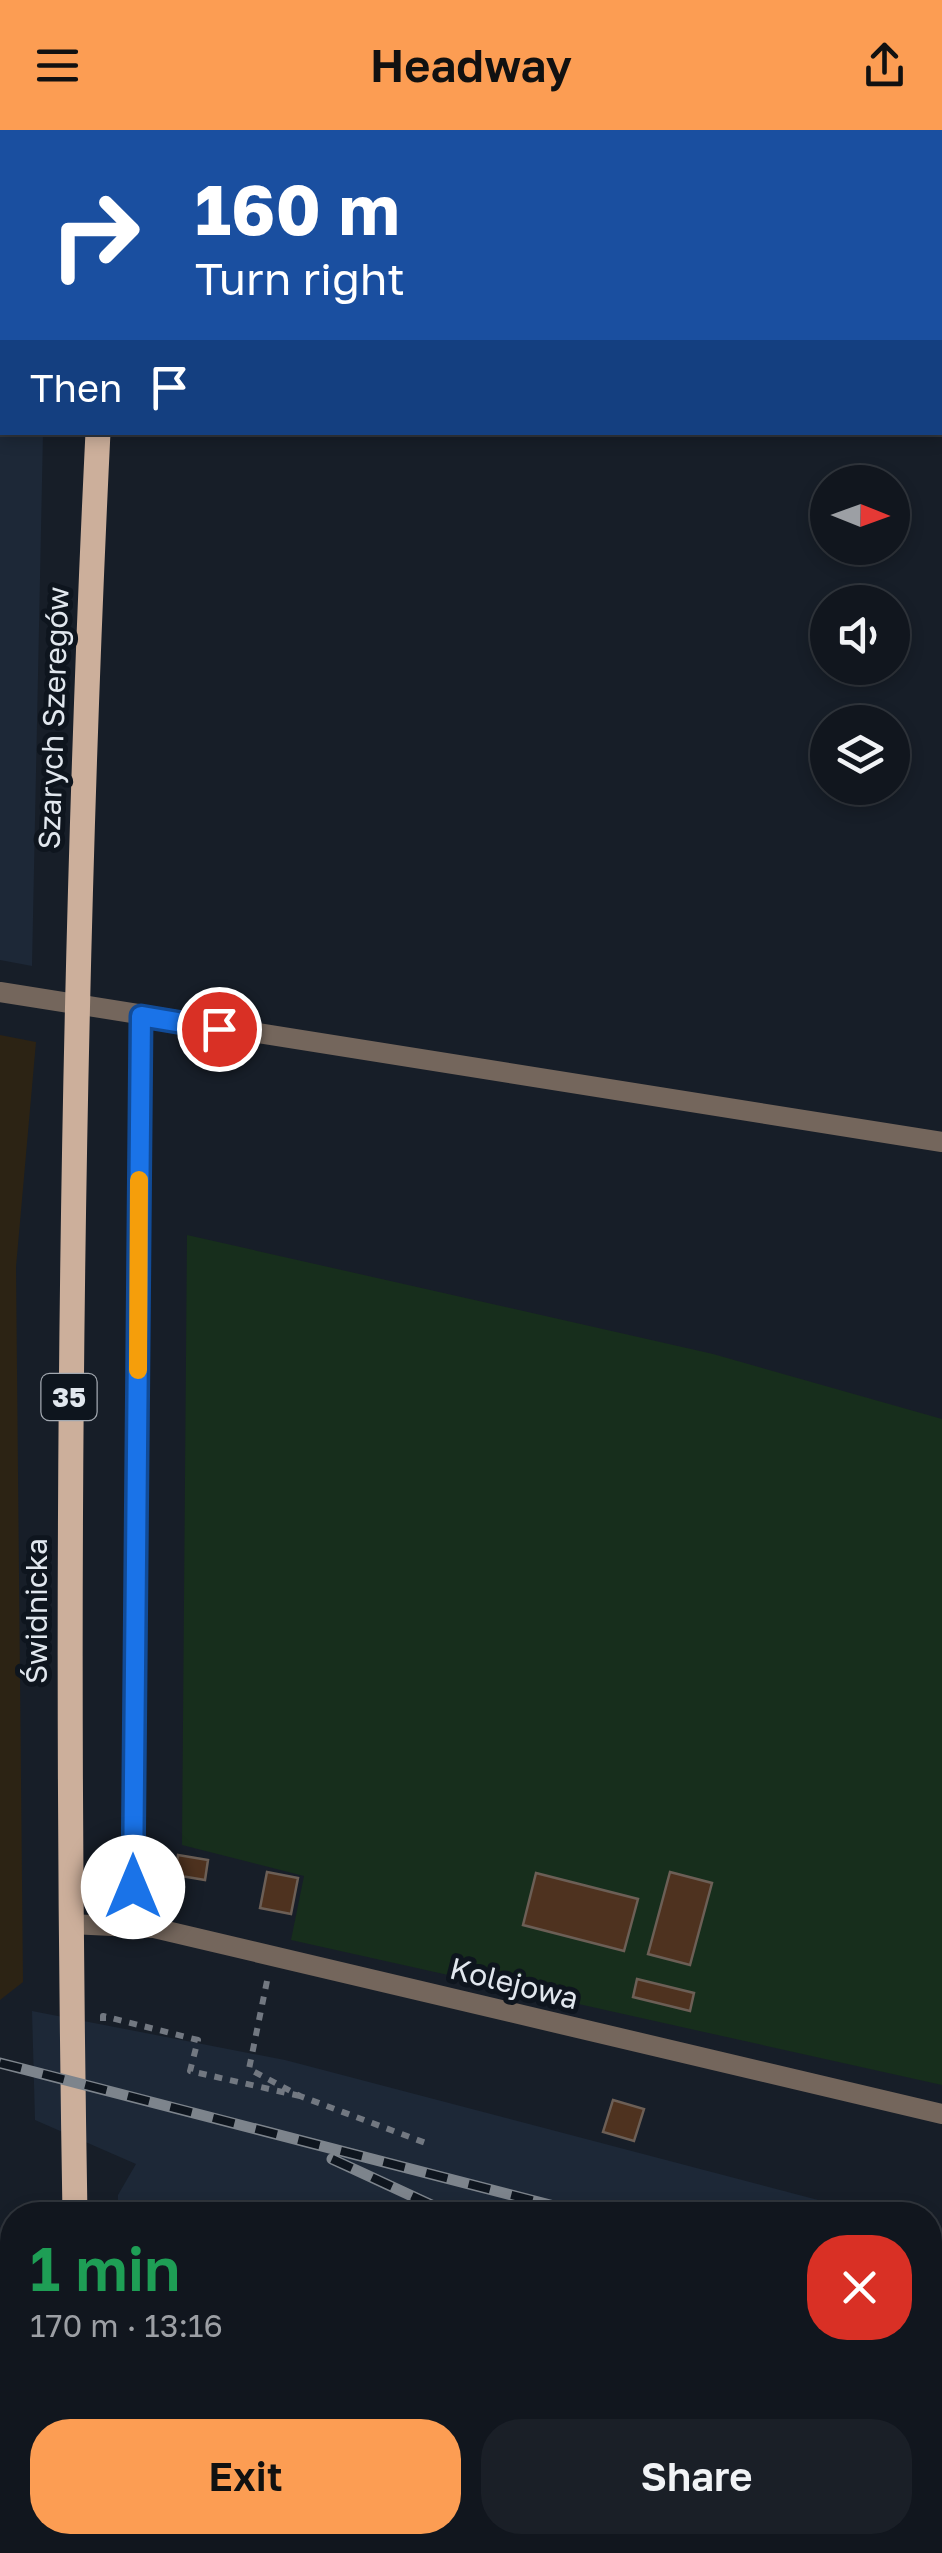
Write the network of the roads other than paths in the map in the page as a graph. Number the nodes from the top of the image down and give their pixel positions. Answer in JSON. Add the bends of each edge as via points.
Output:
{"nodes":[{"id":1,"x":98,"y":435,"type":"edge"},
{"id":2,"x":0,"y":992,"type":"edge"},
{"id":3,"x":78,"y":1006,"type":"junction"},
{"id":4,"x":141,"y":1016,"type":"junction"},
{"id":5,"x":942,"y":1142,"type":"edge"},
{"id":6,"x":70,"y":1924,"type":"junction"},
{"id":7,"x":132,"y":1927,"type":"junction"},
{"id":8,"x":942,"y":2114,"type":"edge"},
{"id":9,"x":75,"y":2202,"type":"edge"}],
"edges":[{"from":1,"to":3,"type":"main road","name":"Szarych Szeregów","number":"35"},
{"from":2,"to":3,"type":"street"},
{"from":3,"to":4,"type":"street"},
{"from":3,"to":6,"type":"main road","name":"Świdnicka","number":"35","via":[[68,1412]]},
{"from":4,"to":5,"type":"street"},
{"from":4,"to":7,"type":"street"},
{"from":6,"to":7,"type":"street","name":"Kolejowa"},
{"from":6,"to":9,"type":"main road","name":"Świdnicka","number":"35"},
{"from":7,"to":8,"type":"street","name":"Kolejowa"}]}
